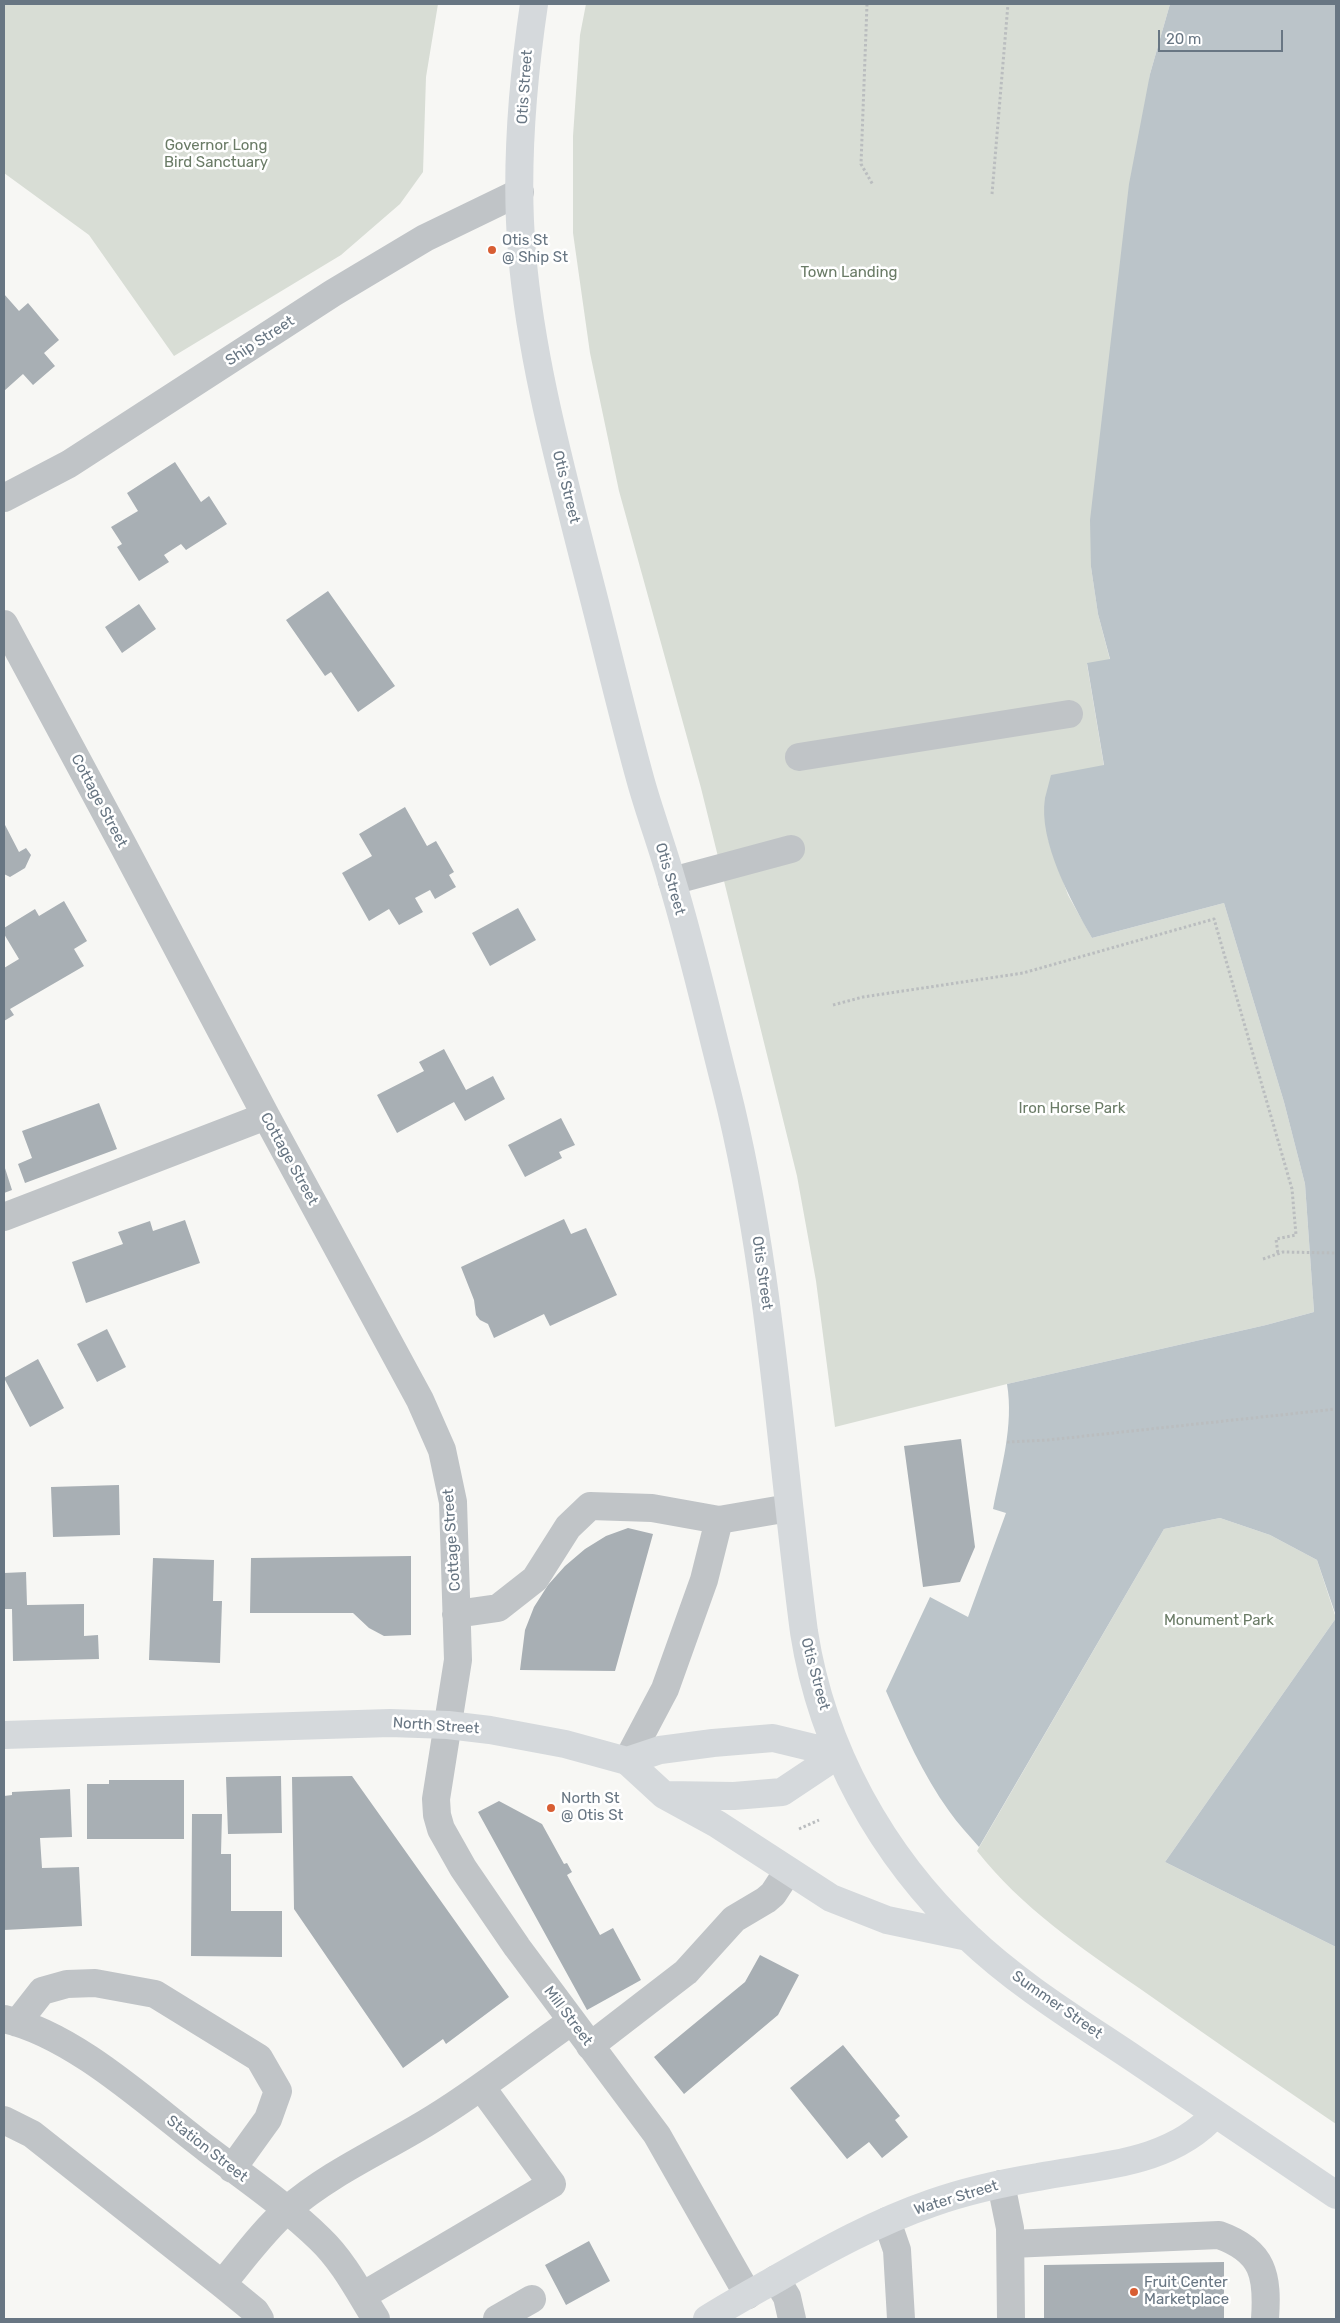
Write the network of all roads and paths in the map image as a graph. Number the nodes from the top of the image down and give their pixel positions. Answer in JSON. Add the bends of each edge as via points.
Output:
{"nodes":[{"id":1,"x":534,"y":4,"type":"edge"},
{"id":2,"x":867,"y":4,"type":"edge"},
{"id":3,"x":1008,"y":4,"type":"edge"},
{"id":4,"x":873,"y":186,"type":"dead end"},
{"id":5,"x":520,"y":192,"type":"junction"},
{"id":6,"x":992,"y":194,"type":"dead end"},
{"id":7,"x":4,"y":498,"type":"edge"},
{"id":8,"x":4,"y":624,"type":"edge"},
{"id":9,"x":1069,"y":714,"type":"dead end"},
{"id":10,"x":799,"y":757,"type":"dead end"},
{"id":11,"x":791,"y":849,"type":"dead end"},
{"id":12,"x":672,"y":881,"type":"junction"},
{"id":13,"x":833,"y":1005,"type":"dead end"},
{"id":14,"x":266,"y":1116,"type":"junction"},
{"id":15,"x":4,"y":1217,"type":"edge"},
{"id":16,"x":1336,"y":1253,"type":"edge"},
{"id":17,"x":1278,"y":1254,"type":"junction"},
{"id":18,"x":1263,"y":1259,"type":"dead end"},
{"id":19,"x":1336,"y":1409,"type":"edge"},
{"id":20,"x":1006,"y":1442,"type":"dead end"},
{"id":21,"x":789,"y":1508,"type":"junction"},
{"id":22,"x":719,"y":1520,"type":"junction"},
{"id":23,"x":456,"y":1614,"type":"junction"},
{"id":24,"x":448,"y":1725,"type":"junction"},
{"id":25,"x":4,"y":1735,"type":"edge"},
{"id":26,"x":839,"y":1754,"type":"junction"},
{"id":27,"x":627,"y":1761,"type":"junction"},
{"id":28,"x":664,"y":1795,"type":"junction"},
{"id":29,"x":819,"y":1820,"type":"dead end"},
{"id":30,"x":798,"y":1829,"type":"dead end"},
{"id":31,"x":788,"y":1871,"type":"junction"},
{"id":32,"x":968,"y":1937,"type":"junction"},
{"id":33,"x":11,"y":2021,"type":"edge"},
{"id":34,"x":572,"y":2021,"type":"junction"},
{"id":35,"x":590,"y":2046,"type":"junction"},
{"id":36,"x":482,"y":2088,"type":"junction"},
{"id":37,"x":1215,"y":2114,"type":"junction"},
{"id":38,"x":4,"y":2120,"type":"edge"},
{"id":39,"x":232,"y":2168,"type":"junction"},
{"id":40,"x":1001,"y":2184,"type":"junction"},
{"id":41,"x":1336,"y":2195,"type":"edge"},
{"id":42,"x":287,"y":2210,"type":"junction"},
{"id":43,"x":886,"y":2221,"type":"junction"},
{"id":44,"x":1011,"y":2244,"type":"junction"},
{"id":45,"x":776,"y":2279,"type":"junction"},
{"id":46,"x":222,"y":2284,"type":"junction"},
{"id":47,"x":748,"y":2295,"type":"junction"},
{"id":48,"x":362,"y":2296,"type":"junction"},
{"id":49,"x":532,"y":2299,"type":"dead end"},
{"id":50,"x":260,"y":2319,"type":"edge"},
{"id":51,"x":376,"y":2319,"type":"edge"},
{"id":52,"x":497,"y":2319,"type":"edge"},
{"id":53,"x":707,"y":2319,"type":"edge"},
{"id":54,"x":792,"y":2319,"type":"edge"},
{"id":55,"x":901,"y":2319,"type":"edge"},
{"id":56,"x":1011,"y":2319,"type":"edge"},
{"id":57,"x":1265,"y":2319,"type":"edge"}],
"edges":[{"from":1,"to":5,"type":"main road","name":"Otis Street","via":[[527,53]]},
{"from":2,"to":4,"type":"path","via":[[861,164]]},
{"from":3,"to":6,"type":"path"},
{"from":5,"to":7,"type":"street","name":"Ship Street","via":[[425,238],[333,293],[69,464]]},
{"from":5,"to":12,"type":"main road","name":"Otis Street","via":[[524,270],[547,415],[641,784]]},
{"from":8,"to":14,"type":"street","name":"Cottage Street"},
{"from":9,"to":10,"type":"street"},
{"from":11,"to":12,"type":"street"},
{"from":12,"to":21,"type":"main road","name":"Otis Street","via":[[748,1186],[769,1324]]},
{"from":13,"to":17,"type":"path","via":[[863,997],[1023,973],[1214,919],[1292,1189],[1296,1235],[1276,1239]]},
{"from":14,"to":15,"type":"street"},
{"from":14,"to":23,"type":"street","name":"Cottage Street","via":[[420,1400],[442,1450],[453,1502]]},
{"from":16,"to":17,"type":"path"},
{"from":17,"to":18,"type":"path"},
{"from":19,"to":20,"type":"path"},
{"from":21,"to":22,"type":"street"},
{"from":21,"to":26,"type":"main road","name":"Otis Street","via":[[806,1648]]},
{"from":22,"to":23,"type":"street","via":[[652,1508],[590,1506],[568,1527],[535,1579],[498,1608]]},
{"from":22,"to":27,"type":"street","via":[[704,1580],[665,1689]]},
{"from":23,"to":24,"type":"street","name":"Cottage Street","via":[[458,1660]]},
{"from":24,"to":25,"type":"main road","name":"North Street","via":[[320,1724]]},
{"from":24,"to":27,"type":"main road","name":"North Street","via":[[565,1744]]},
{"from":24,"to":34,"type":"street","name":"Mill Street","via":[[436,1799],[441,1829],[463,1868]]},
{"from":26,"to":27,"type":"main road","via":[[773,1738],[660,1750]]},
{"from":26,"to":28,"type":"main road","via":[[782,1792],[734,1796]]},
{"from":26,"to":32,"type":"main road","name":"Summer Street","via":[[874,1823],[903,1867],[928,1898]]},
{"from":27,"to":28,"type":"main road","name":"North Street"},
{"from":28,"to":31,"type":"main road","name":"North Street","via":[[724,1828]]},
{"from":29,"to":30,"type":"path"},
{"from":31,"to":32,"type":"main road","name":"North Street","via":[[831,1898],[887,1920]]},
{"from":31,"to":35,"type":"street","via":[[773,1894],[734,1919],[686,1972]]},
{"from":32,"to":37,"type":"main road","name":"Summer Street","via":[[1057,2007]]},
{"from":33,"to":39,"type":"street","name":"Station Street","via":[[49,2035],[102,2068]]},
{"from":33,"to":39,"type":"street","via":[[42,1991],[67,1984],[95,1983],[155,1994],[259,2058],[278,2091],[268,2119]]},
{"from":34,"to":35,"type":"street","name":"Mill Street"},
{"from":34,"to":36,"type":"street"},
{"from":35,"to":47,"type":"street","name":"Mill Street","via":[[656,2135]]},
{"from":36,"to":42,"type":"street","via":[[314,2189]]},
{"from":36,"to":48,"type":"street","via":[[552,2184]]},
{"from":37,"to":40,"type":"main road","name":"Water Street","via":[[1187,2139],[1148,2156]]},
{"from":37,"to":41,"type":"main road","name":"Summer Street"},
{"from":38,"to":46,"type":"street","via":[[32,2134]]},
{"from":39,"to":42,"type":"street","name":"Station Street"},
{"from":40,"to":43,"type":"main road","name":"Water Street"},
{"from":40,"to":44,"type":"street"},
{"from":42,"to":46,"type":"street"},
{"from":42,"to":48,"type":"street","name":"Station Street","via":[[336,2256]]},
{"from":43,"to":45,"type":"main road","name":"Water Street"},
{"from":43,"to":55,"type":"street","via":[[897,2250]]},
{"from":44,"to":56,"type":"street"},
{"from":44,"to":57,"type":"street","via":[[1219,2235],[1238,2242],[1262,2271],[1267,2289]]},
{"from":45,"to":47,"type":"main road","name":"Water Street"},
{"from":45,"to":54,"type":"street","via":[[787,2297]]},
{"from":46,"to":50,"type":"street"},
{"from":47,"to":53,"type":"main road","name":"Water Street"},
{"from":48,"to":51,"type":"street","name":"Station Street"},
{"from":49,"to":52,"type":"street"}]}
